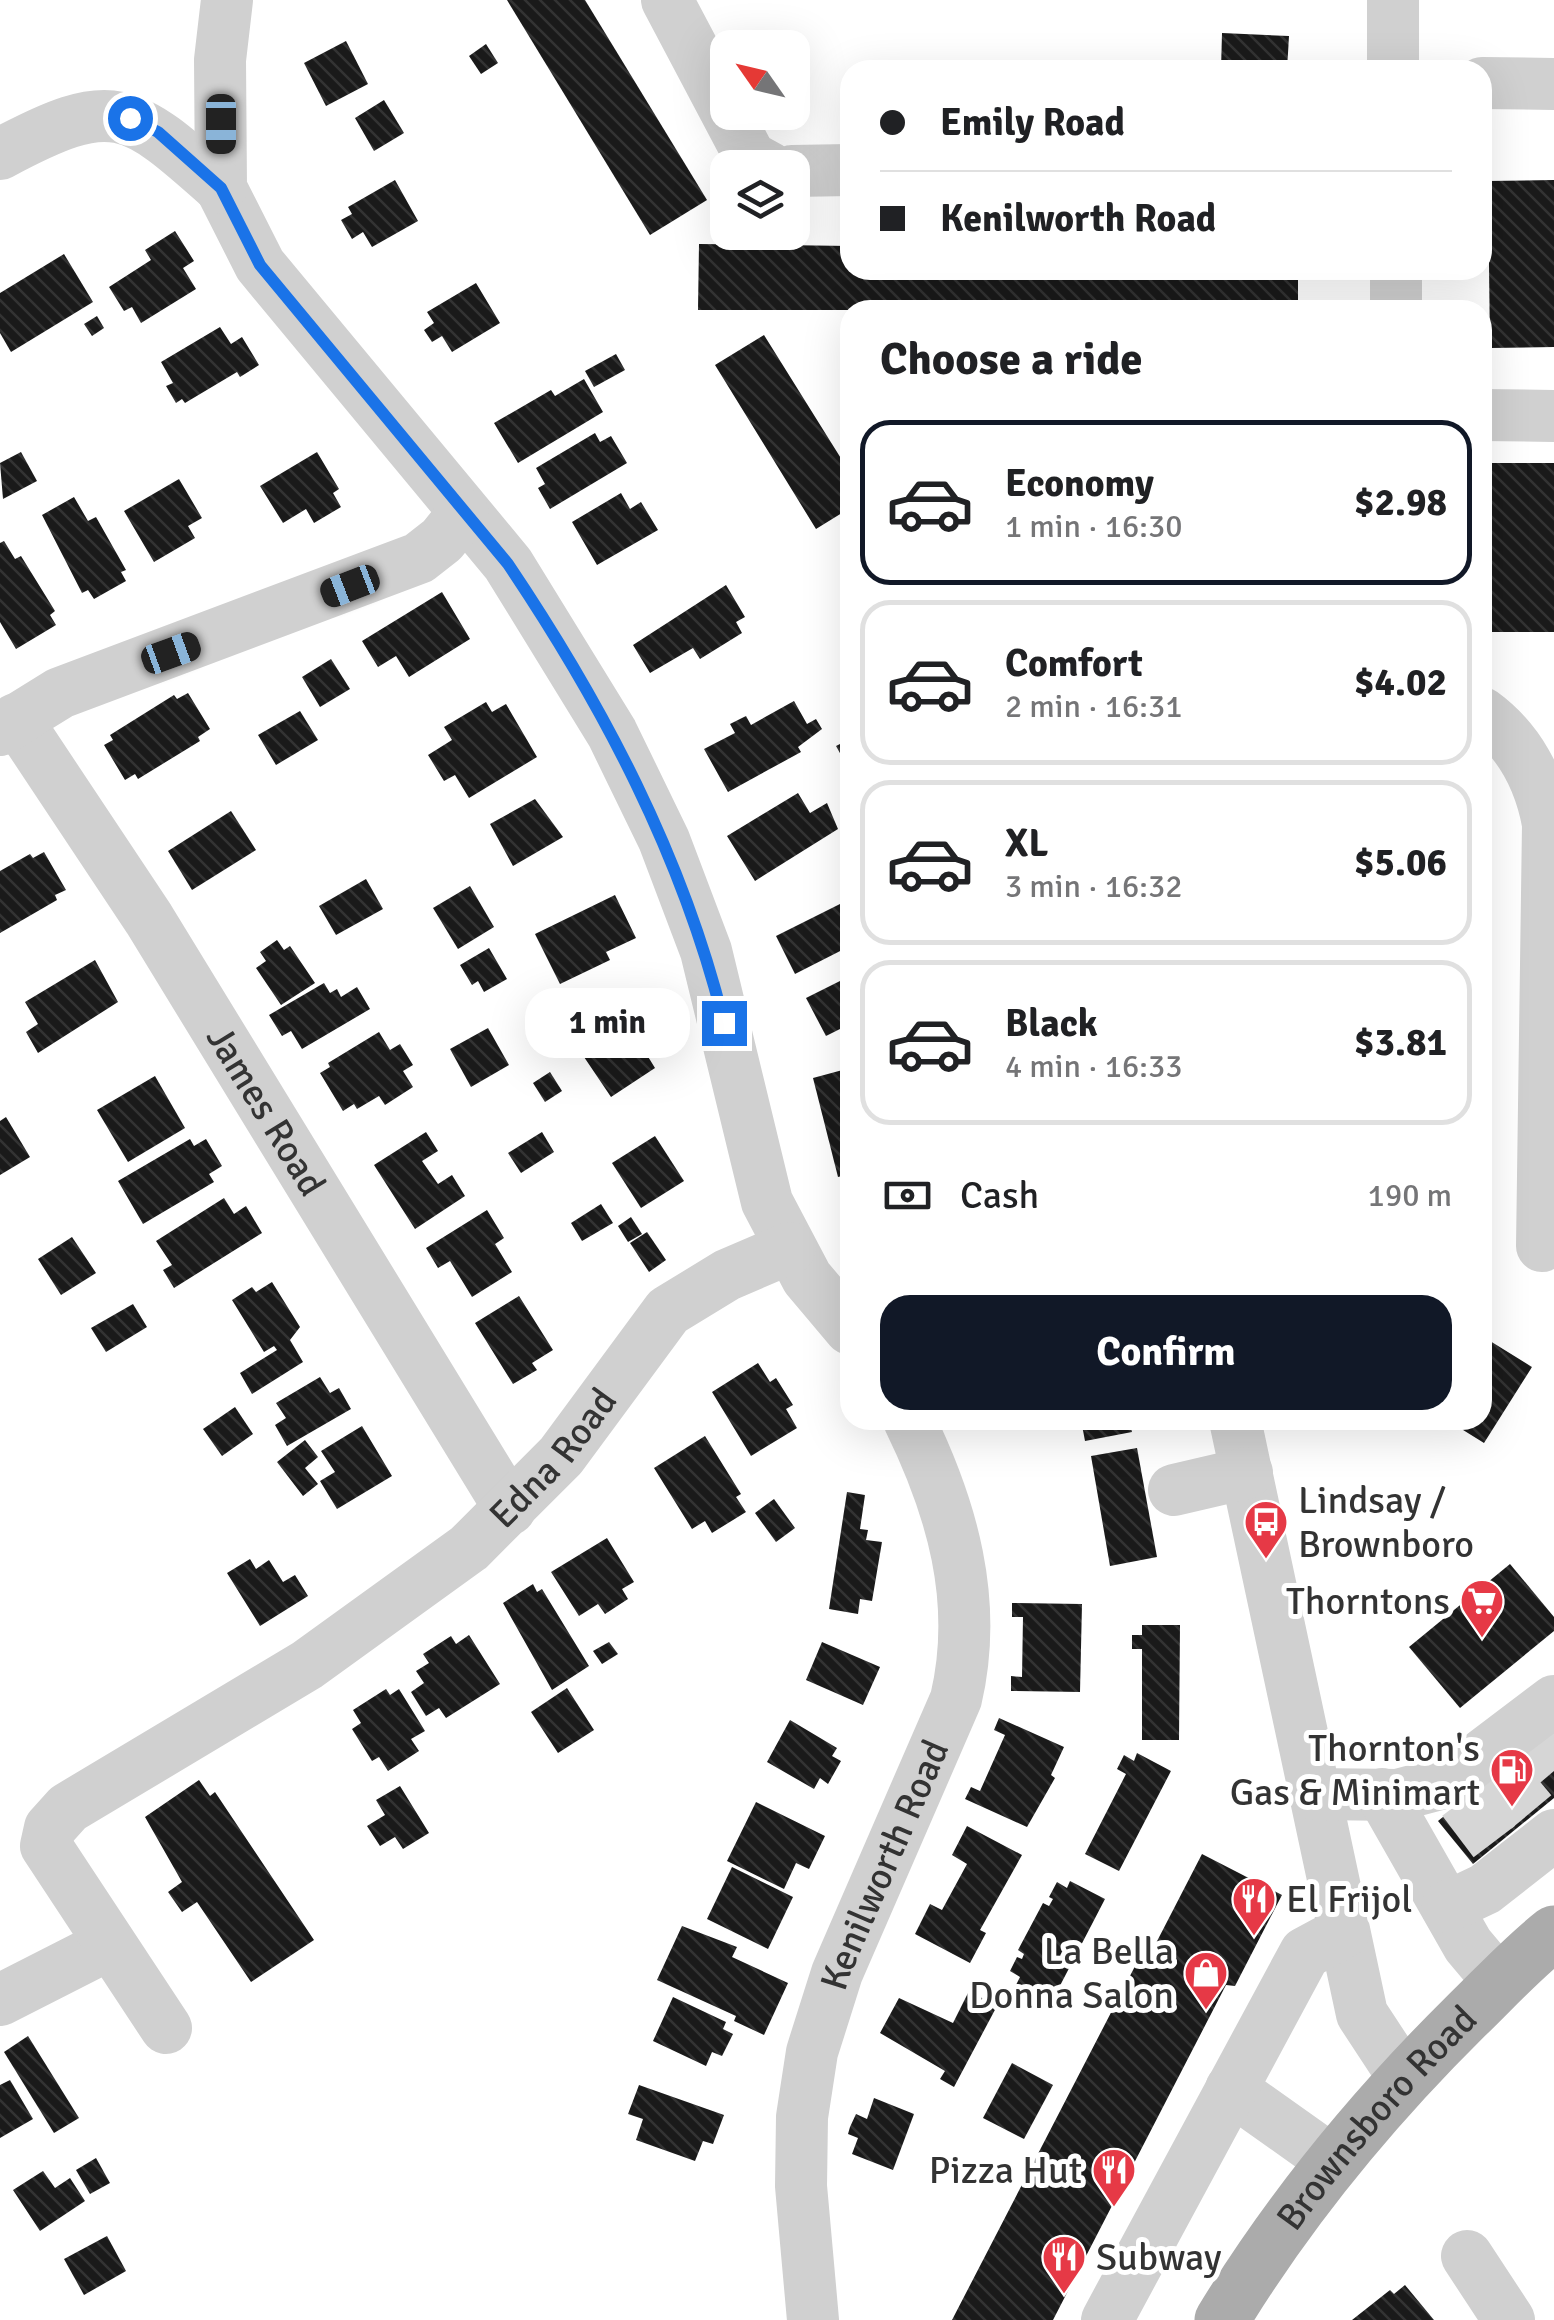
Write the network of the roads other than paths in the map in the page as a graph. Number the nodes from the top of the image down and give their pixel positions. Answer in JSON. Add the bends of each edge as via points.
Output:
{"nodes":[{"id":1,"x":227,"y":0,"type":"edge"},
{"id":2,"x":666,"y":0,"type":"edge"},
{"id":3,"x":1392,"y":0,"type":"edge"},
{"id":4,"x":1393,"y":60,"type":"edge"},
{"id":5,"x":1492,"y":83,"type":"edge"},
{"id":6,"x":1554,"y":84,"type":"edge"},
{"id":7,"x":746,"y":150,"type":"edge"},
{"id":8,"x":0,"y":154,"type":"edge"},
{"id":9,"x":840,"y":170,"type":"edge"},
{"id":10,"x":810,"y":171,"type":"edge"},
{"id":11,"x":221,"y":188,"type":"junction"},
{"id":12,"x":1492,"y":415,"type":"edge"},
{"id":13,"x":1554,"y":416,"type":"edge"},
{"id":14,"x":463,"y":514,"type":"junction"},
{"id":15,"x":1492,"y":723,"type":"edge"},
{"id":16,"x":8,"y":724,"type":"edge"},
{"id":17,"x":1551,"y":855,"type":"edge"},
{"id":18,"x":1542,"y":1246,"type":"dead end"},
{"id":19,"x":790,"y":1248,"type":"junction"},
{"id":20,"x":840,"y":1317,"type":"edge"},
{"id":21,"x":913,"y":1430,"type":"edge"},
{"id":22,"x":1238,"y":1430,"type":"edge"},
{"id":23,"x":1247,"y":1473,"type":"junction"},
{"id":24,"x":1174,"y":1490,"type":"dead end"},
{"id":25,"x":510,"y":1509,"type":"junction"},
{"id":26,"x":1499,"y":1755,"type":"edge"},
{"id":27,"x":1315,"y":1794,"type":"junction"},
{"id":28,"x":1382,"y":1794,"type":"junction"},
{"id":29,"x":1531,"y":1839,"type":"edge"},
{"id":30,"x":1447,"y":1907,"type":"junction"},
{"id":31,"x":1344,"y":1932,"type":"junction"},
{"id":32,"x":1554,"y":1933,"type":"edge"},
{"id":33,"x":110,"y":1944,"type":"junction"},
{"id":34,"x":1500,"y":1983,"type":"junction"},
{"id":35,"x":10,"y":1996,"type":"edge"},
{"id":36,"x":166,"y":2028,"type":"dead end"},
{"id":37,"x":1404,"y":2078,"type":"junction"},
{"id":38,"x":1231,"y":2090,"type":"junction"},
{"id":39,"x":1331,"y":2160,"type":"junction"},
{"id":40,"x":1467,"y":2256,"type":"dead end"},
{"id":41,"x":813,"y":2320,"type":"edge"},
{"id":42,"x":1107,"y":2320,"type":"edge"},
{"id":43,"x":1222,"y":2320,"type":"edge"},
{"id":44,"x":1510,"y":2320,"type":"edge"}],
"edges":[{"from":1,"to":11,"type":"street","via":[[220,60]]},
{"from":2,"to":7,"type":"street"},
{"from":3,"to":4,"type":"street"},
{"from":5,"to":6,"type":"street"},
{"from":8,"to":11,"type":"street","via":[[76,118],[105,114],[158,132]]},
{"from":9,"to":10,"type":"street"},
{"from":11,"to":14,"type":"street","via":[[260,265]]},
{"from":12,"to":13,"type":"street"},
{"from":14,"to":16,"type":"street","via":[[419,558],[60,693]]},
{"from":14,"to":19,"type":"street","via":[[534,602],[612,734],[664,840],[706,952],[766,1202]]},
{"from":15,"to":17,"type":"street","via":[[1524,758],[1544,800]]},
{"from":16,"to":25,"type":"street","name":"James Road","via":[[160,936]]},
{"from":17,"to":18,"type":"street"},
{"from":19,"to":20,"type":"street"},
{"from":19,"to":25,"type":"street","name":"Edna Road","via":[[668,1310],[561,1456]]},
{"from":21,"to":41,"type":"street","name":"Kenilworth Road","via":[[950,1519],[964,1588],[963,1670],[837,1974],[812,2052],[801,2186]]},
{"from":22,"to":23,"type":"street"},
{"from":23,"to":24,"type":"street"},
{"from":23,"to":27,"type":"street"},
{"from":25,"to":33,"type":"street","name":"Edna Road","via":[[468,1548],[307,1665],[68,1808],[50,1828],[46,1846]]},
{"from":26,"to":28,"type":"street","via":[[1418,1794]]},
{"from":27,"to":28,"type":"street"},
{"from":27,"to":31,"type":"street"},
{"from":28,"to":30,"type":"street"},
{"from":29,"to":30,"type":"street","via":[[1485,1889]]},
{"from":30,"to":34,"type":"street"},
{"from":31,"to":37,"type":"street","via":[[1362,2014]]},
{"from":31,"to":38,"type":"street","via":[[1305,1953]]},
{"from":32,"to":34,"type":"main road","name":"Brownsboro Road"},
{"from":33,"to":35,"type":"street"},
{"from":33,"to":36,"type":"street","name":"Edna Road"},
{"from":34,"to":37,"type":"main road","name":"Brownsboro Road"},
{"from":37,"to":39,"type":"main road","name":"Brownsboro Road"},
{"from":38,"to":39,"type":"street"},
{"from":38,"to":42,"type":"street"},
{"from":39,"to":43,"type":"main road","name":"Brownsboro Road"},
{"from":40,"to":44,"type":"street"}]}
